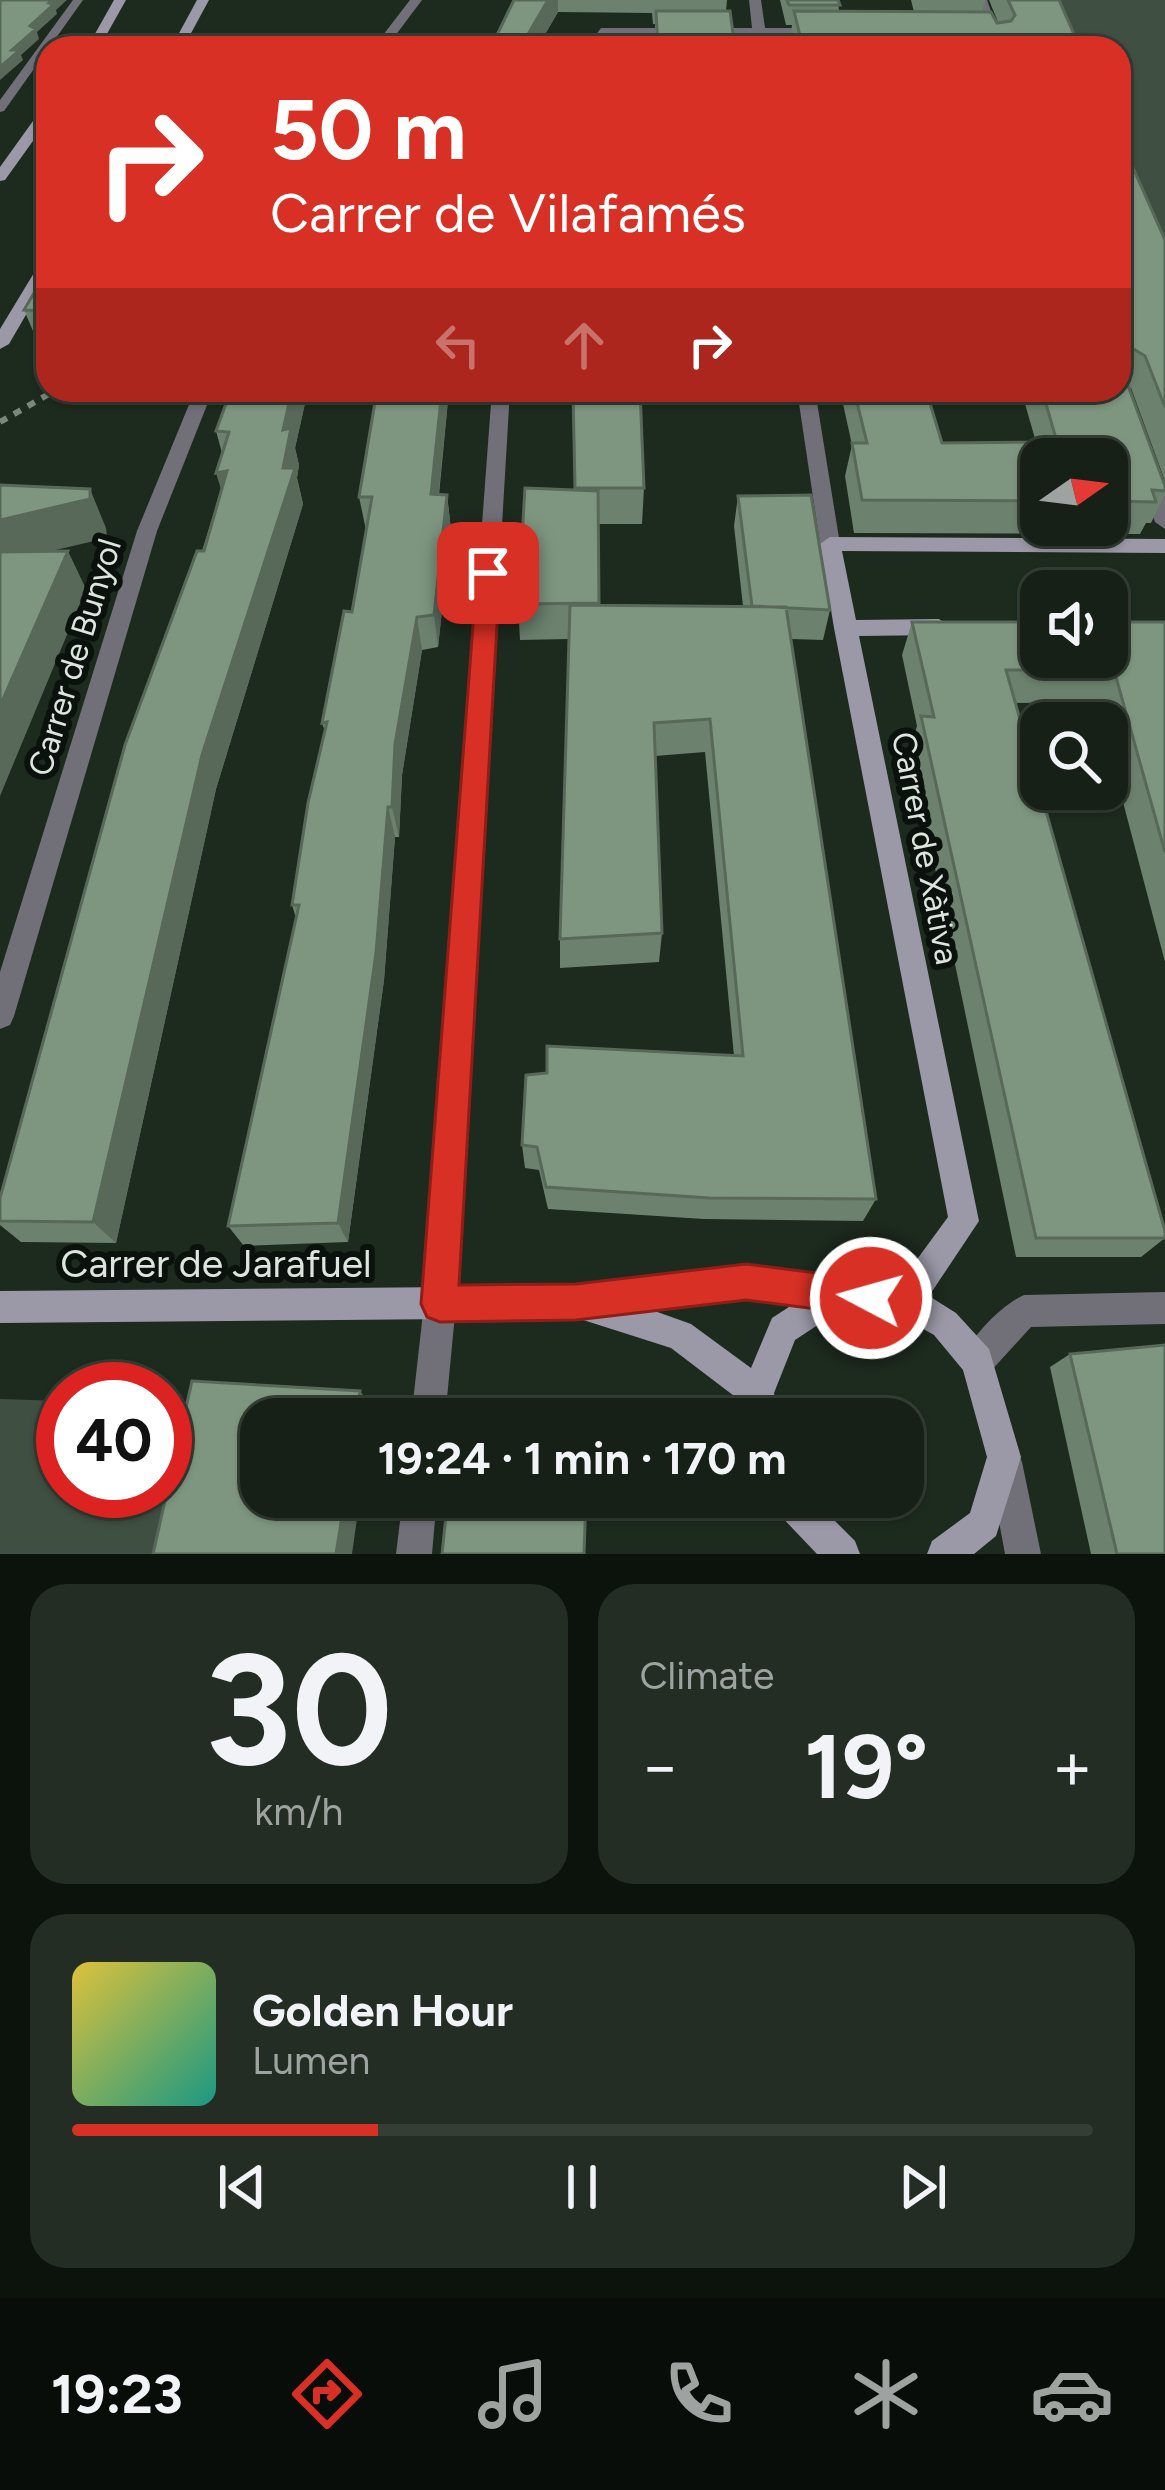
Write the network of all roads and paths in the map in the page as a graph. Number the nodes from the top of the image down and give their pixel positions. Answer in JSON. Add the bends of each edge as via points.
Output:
{"nodes":[{"id":1,"x":78,"y":0,"type":"edge"},
{"id":2,"x":120,"y":0,"type":"edge"},
{"id":3,"x":203,"y":0,"type":"edge"},
{"id":4,"x":218,"y":0,"type":"edge"},
{"id":5,"x":416,"y":0,"type":"edge"},
{"id":6,"x":755,"y":0,"type":"edge"},
{"id":7,"x":981,"y":0,"type":"edge"},
{"id":8,"x":829,"y":32,"type":"edge"},
{"id":9,"x":969,"y":32,"type":"edge"},
{"id":10,"x":992,"y":33,"type":"junction"},
{"id":11,"x":52,"y":36,"type":"edge"},
{"id":12,"x":100,"y":36,"type":"edge"},
{"id":13,"x":184,"y":36,"type":"edge"},
{"id":14,"x":186,"y":36,"type":"edge"},
{"id":15,"x":388,"y":36,"type":"edge"},
{"id":16,"x":600,"y":36,"type":"edge"},
{"id":17,"x":681,"y":36,"type":"edge"},
{"id":18,"x":760,"y":36,"type":"edge"},
{"id":19,"x":794,"y":36,"type":"edge"},
{"id":20,"x":993,"y":36,"type":"edge"},
{"id":21,"x":36,"y":58,"type":"edge"},
{"id":22,"x":0,"y":108,"type":"edge"},
{"id":23,"x":36,"y":127,"type":"edge"},
{"id":24,"x":0,"y":177,"type":"edge"},
{"id":25,"x":36,"y":283,"type":"edge"},
{"id":26,"x":0,"y":344,"type":"edge"},
{"id":27,"x":36,"y":401,"type":"edge"},
{"id":28,"x":199,"y":402,"type":"edge"},
{"id":29,"x":499,"y":402,"type":"edge"},
{"id":30,"x":808,"y":402,"type":"edge"},
{"id":31,"x":0,"y":422,"type":"edge"},
{"id":32,"x":1142,"y":456,"type":"edge"},
{"id":33,"x":1165,"y":522,"type":"edge"},
{"id":34,"x":830,"y":544,"type":"junction"},
{"id":35,"x":1165,"y":546,"type":"edge"},
{"id":36,"x":954,"y":626,"type":"edge"},
{"id":37,"x":845,"y":628,"type":"junction"},
{"id":38,"x":0,"y":1016,"type":"edge"},
{"id":39,"x":835,"y":1295,"type":"junction"},
{"id":40,"x":906,"y":1301,"type":"junction"},
{"id":41,"x":576,"y":1302,"type":"junction"},
{"id":42,"x":440,"y":1304,"type":"junction"},
{"id":43,"x":0,"y":1307,"type":"edge"},
{"id":44,"x":1165,"y":1308,"type":"edge"},
{"id":45,"x":977,"y":1361,"type":"junction"},
{"id":46,"x":430,"y":1398,"type":"edge"},
{"id":47,"x":751,"y":1398,"type":"edge"},
{"id":48,"x":762,"y":1398,"type":"edge"},
{"id":49,"x":1004,"y":1457,"type":"junction"},
{"id":50,"x":418,"y":1518,"type":"edge"},
{"id":51,"x":807,"y":1518,"type":"edge"},
{"id":52,"x":414,"y":1554,"type":"edge"},
{"id":53,"x":842,"y":1554,"type":"edge"},
{"id":54,"x":945,"y":1554,"type":"edge"},
{"id":55,"x":1023,"y":1554,"type":"edge"}],
"edges":[{"from":1,"to":11,"type":"lane"},
{"from":2,"to":12,"type":"street"},
{"from":3,"to":13,"type":"street"},
{"from":4,"to":14,"type":"street"},
{"from":5,"to":15,"type":"street"},
{"from":6,"to":18,"type":"street"},
{"from":7,"to":10,"type":"street"},
{"from":8,"to":19,"type":"street"},
{"from":9,"to":10,"type":"street"},
{"from":10,"to":20,"type":"street"},
{"from":16,"to":17,"type":"street"},
{"from":21,"to":22,"type":"lane"},
{"from":23,"to":24,"type":"street"},
{"from":25,"to":26,"type":"street"},
{"from":27,"to":31,"type":"path"},
{"from":28,"to":38,"type":"street","name":"Carrer de Bunyol","via":[[147,531]]},
{"from":29,"to":42,"type":"street"},
{"from":30,"to":34,"type":"street","name":"Carrer de Xàtiva"},
{"from":32,"to":33,"type":"street"},
{"from":34,"to":35,"type":"street"},
{"from":34,"to":37,"type":"street","name":"Carrer de Xàtiva"},
{"from":36,"to":37,"type":"street"},
{"from":37,"to":40,"type":"street","name":"Carrer de Xàtiva","via":[[964,1221]]},
{"from":39,"to":40,"type":"street","name":"Carrer de Jarafuel"},
{"from":39,"to":41,"type":"street","name":"Carrer de Jarafuel","via":[[746,1282]]},
{"from":39,"to":48,"type":"street","via":[[783,1329]]},
{"from":40,"to":45,"type":"street","via":[[945,1324]]},
{"from":41,"to":42,"type":"street","name":"Carrer de Jarafuel"},
{"from":41,"to":47,"type":"street","name":"Carrer de Jarafuel","via":[[680,1335]]},
{"from":42,"to":43,"type":"street","name":"Carrer de Jarafuel"},
{"from":42,"to":46,"type":"street"},
{"from":44,"to":45,"type":"street","via":[[1024,1311]]},
{"from":45,"to":49,"type":"street"},
{"from":49,"to":54,"type":"street","via":[[984,1524]]},
{"from":49,"to":55,"type":"street"},
{"from":50,"to":52,"type":"street"},
{"from":51,"to":53,"type":"street"}]}
